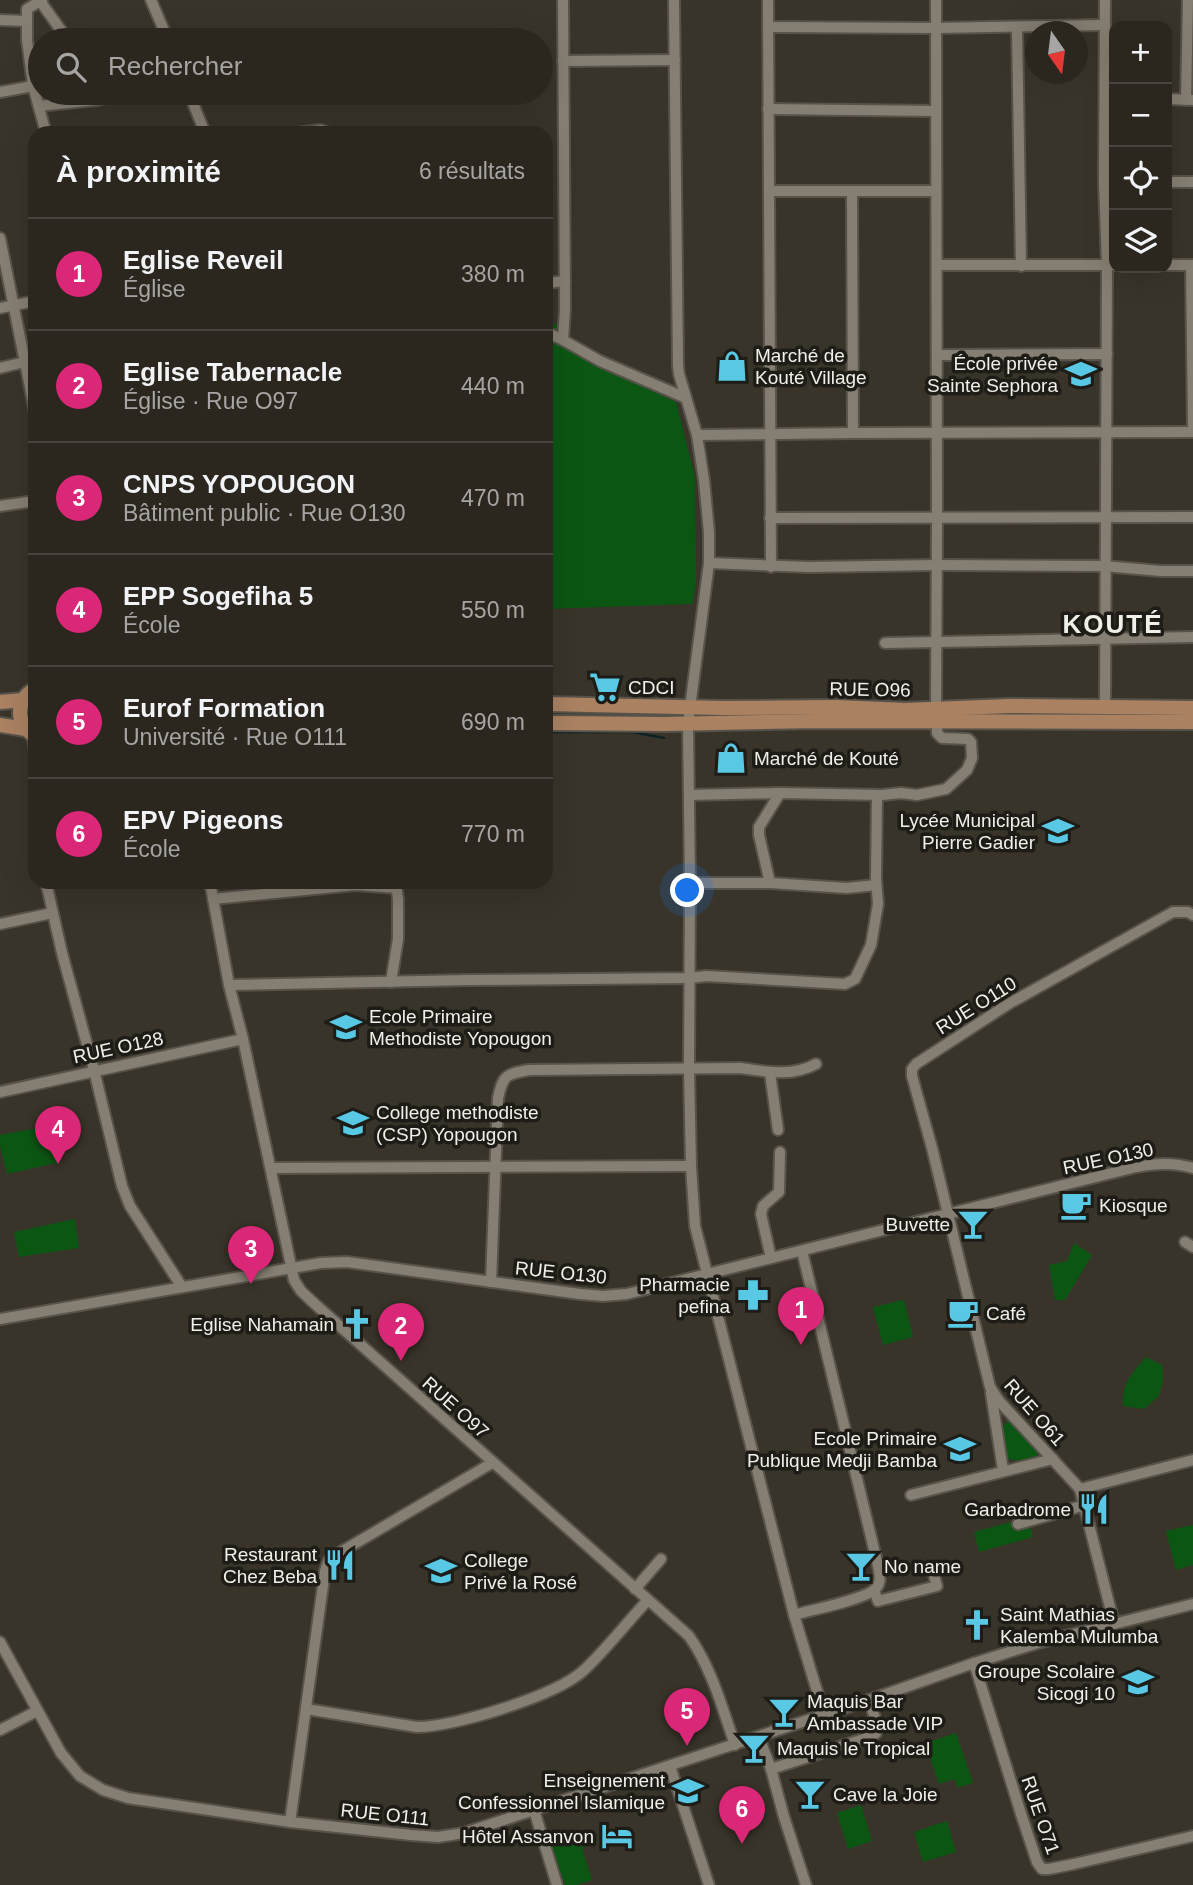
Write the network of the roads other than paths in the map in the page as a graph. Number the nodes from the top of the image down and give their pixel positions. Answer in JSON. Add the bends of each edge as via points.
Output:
{"nodes":[{"id":1,"x":151,"y":0,"type":"edge"},
{"id":2,"x":563,"y":0,"type":"edge"},
{"id":3,"x":674,"y":0,"type":"edge"},
{"id":4,"x":768,"y":0,"type":"edge"},
{"id":5,"x":936,"y":0,"type":"edge"},
{"id":6,"x":1105,"y":0,"type":"edge"},
{"id":7,"x":1188,"y":0,"type":"edge"},
{"id":8,"x":41,"y":1,"type":"edge"},
{"id":9,"x":26,"y":4,"type":"edge"},
{"id":10,"x":0,"y":20,"type":"edge"},
{"id":11,"x":27,"y":22,"type":"junction"},
{"id":12,"x":1105,"y":25,"type":"junction"},
{"id":13,"x":768,"y":27,"type":"junction"},
{"id":14,"x":1017,"y":27,"type":"junction"},
{"id":15,"x":60,"y":28,"type":"edge"},
{"id":16,"x":163,"y":28,"type":"edge"},
{"id":17,"x":936,"y":28,"type":"junction"},
{"id":18,"x":28,"y":33,"type":"edge"},
{"id":19,"x":675,"y":60,"type":"junction"},
{"id":20,"x":563,"y":61,"type":"junction"},
{"id":21,"x":28,"y":87,"type":"edge"},
{"id":22,"x":0,"y":92,"type":"edge"},
{"id":23,"x":1109,"y":97,"type":"edge"},
{"id":24,"x":1172,"y":99,"type":"edge"},
{"id":25,"x":1190,"y":100,"type":"edge"},
{"id":26,"x":49,"y":105,"type":"edge"},
{"id":27,"x":194,"y":105,"type":"edge"},
{"id":28,"x":39,"y":106,"type":"joint"},
{"id":29,"x":768,"y":109,"type":"junction"},
{"id":30,"x":936,"y":111,"type":"junction"},
{"id":31,"x":44,"y":126,"type":"edge"},
{"id":32,"x":202,"y":126,"type":"edge"},
{"id":33,"x":1172,"y":182,"type":"edge"},
{"id":34,"x":1193,"y":182,"type":"edge"},
{"id":35,"x":769,"y":191,"type":"junction"},
{"id":36,"x":852,"y":191,"type":"junction"},
{"id":37,"x":935,"y":191,"type":"junction"},
{"id":38,"x":0,"y":238,"type":"edge"},
{"id":39,"x":937,"y":265,"type":"junction"},
{"id":40,"x":1109,"y":265,"type":"edge"},
{"id":41,"x":1172,"y":265,"type":"edge"},
{"id":42,"x":1192,"y":265,"type":"edge"},
{"id":43,"x":1021,"y":266,"type":"junction"},
{"id":44,"x":1110,"y":273,"type":"edge"},
{"id":45,"x":565,"y":281,"type":"junction"},
{"id":46,"x":553,"y":282,"type":"edge"},
{"id":47,"x":28,"y":302,"type":"edge"},
{"id":48,"x":14,"y":305,"type":"junction"},
{"id":49,"x":0,"y":308,"type":"edge"},
{"id":50,"x":553,"y":335,"type":"edge"},
{"id":51,"x":563,"y":340,"type":"junction"},
{"id":52,"x":1192,"y":352,"type":"edge"},
{"id":53,"x":1107,"y":354,"type":"junction"},
{"id":54,"x":937,"y":355,"type":"junction"},
{"id":55,"x":25,"y":362,"type":"junction"},
{"id":56,"x":0,"y":368,"type":"edge"},
{"id":57,"x":28,"y":377,"type":"edge"},
{"id":58,"x":686,"y":398,"type":"junction"},
{"id":59,"x":1193,"y":430,"type":"edge"},
{"id":60,"x":853,"y":433,"type":"junction"},
{"id":61,"x":937,"y":433,"type":"junction"},
{"id":62,"x":1106,"y":433,"type":"junction"},
{"id":63,"x":769,"y":434,"type":"junction"},
{"id":64,"x":697,"y":435,"type":"junction"},
{"id":65,"x":28,"y":502,"type":"edge"},
{"id":66,"x":0,"y":506,"type":"edge"},
{"id":67,"x":937,"y":517,"type":"junction"},
{"id":68,"x":1105,"y":517,"type":"junction"},
{"id":69,"x":1193,"y":517,"type":"edge"},
{"id":70,"x":770,"y":518,"type":"junction"},
{"id":71,"x":709,"y":563,"type":"junction"},
{"id":72,"x":937,"y":565,"type":"junction"},
{"id":73,"x":771,"y":566,"type":"junction"},
{"id":74,"x":1104,"y":566,"type":"junction"},
{"id":75,"x":1193,"y":572,"type":"edge"},
{"id":76,"x":1193,"y":637,"type":"edge"},
{"id":77,"x":1104,"y":638,"type":"junction"},
{"id":78,"x":937,"y":641,"type":"junction"},
{"id":79,"x":885,"y":643,"type":"dead end"},
{"id":80,"x":28,"y":693,"type":"edge"},
{"id":81,"x":23,"y":700,"type":"junction"},
{"id":82,"x":0,"y":702,"type":"edge"},
{"id":83,"x":553,"y":704,"type":"edge"},
{"id":84,"x":689,"y":707,"type":"junction"},
{"id":85,"x":1105,"y":708,"type":"junction"},
{"id":86,"x":1193,"y":708,"type":"edge"},
{"id":87,"x":937,"y":715,"type":"junction"},
{"id":88,"x":1193,"y":722,"type":"edge"},
{"id":89,"x":553,"y":723,"type":"edge"},
{"id":90,"x":688,"y":723,"type":"junction"},
{"id":91,"x":0,"y":725,"type":"edge"},
{"id":92,"x":28,"y":730,"type":"edge"},
{"id":93,"x":28,"y":732,"type":"edge"},
{"id":94,"x":780,"y":793,"type":"junction"},
{"id":95,"x":689,"y":794,"type":"junction"},
{"id":96,"x":877,"y":794,"type":"junction"},
{"id":97,"x":690,"y":883,"type":"junction"},
{"id":98,"x":770,"y":883,"type":"junction"},
{"id":99,"x":876,"y":886,"type":"junction"},
{"id":100,"x":47,"y":889,"type":"edge"},
{"id":101,"x":211,"y":889,"type":"edge"},
{"id":102,"x":307,"y":889,"type":"edge"},
{"id":103,"x":397,"y":889,"type":"edge"},
{"id":104,"x":213,"y":899,"type":"junction"},
{"id":105,"x":52,"y":913,"type":"junction"},
{"id":106,"x":1193,"y":915,"type":"edge"},
{"id":107,"x":0,"y":924,"type":"edge"},
{"id":108,"x":689,"y":978,"type":"junction"},
{"id":109,"x":391,"y":982,"type":"junction"},
{"id":110,"x":229,"y":985,"type":"junction"},
{"id":111,"x":243,"y":1039,"type":"junction"},
{"id":112,"x":816,"y":1064,"type":"dead end"},
{"id":113,"x":689,"y":1069,"type":"junction"},
{"id":114,"x":94,"y":1070,"type":"junction"},
{"id":115,"x":770,"y":1073,"type":"junction"},
{"id":116,"x":0,"y":1092,"type":"edge"},
{"id":117,"x":778,"y":1130,"type":"dead end"},
{"id":118,"x":780,"y":1152,"type":"dead end"},
{"id":119,"x":691,"y":1166,"type":"junction"},
{"id":120,"x":494,"y":1167,"type":"junction"},
{"id":121,"x":271,"y":1168,"type":"junction"},
{"id":122,"x":1193,"y":1168,"type":"edge"},
{"id":123,"x":948,"y":1214,"type":"junction"},
{"id":124,"x":802,"y":1251,"type":"junction"},
{"id":125,"x":771,"y":1258,"type":"junction"},
{"id":126,"x":292,"y":1268,"type":"junction"},
{"id":127,"x":706,"y":1274,"type":"junction"},
{"id":128,"x":491,"y":1282,"type":"junction"},
{"id":129,"x":182,"y":1287,"type":"junction"},
{"id":130,"x":0,"y":1319,"type":"edge"},
{"id":131,"x":990,"y":1387,"type":"junction"},
{"id":132,"x":1053,"y":1459,"type":"junction"},
{"id":133,"x":1193,"y":1460,"type":"edge"},
{"id":134,"x":492,"y":1463,"type":"junction"},
{"id":135,"x":1003,"y":1470,"type":"junction"},
{"id":136,"x":1080,"y":1489,"type":"junction"},
{"id":137,"x":911,"y":1494,"type":"dead end"},
{"id":138,"x":1085,"y":1505,"type":"junction"},
{"id":139,"x":1018,"y":1524,"type":"dead end"},
{"id":140,"x":661,"y":1559,"type":"dead end"},
{"id":141,"x":932,"y":1568,"type":"dead end"},
{"id":142,"x":635,"y":1588,"type":"junction"},
{"id":143,"x":874,"y":1590,"type":"junction"},
{"id":144,"x":648,"y":1600,"type":"junction"},
{"id":145,"x":1193,"y":1604,"type":"edge"},
{"id":146,"x":794,"y":1615,"type":"junction"},
{"id":147,"x":1114,"y":1623,"type":"junction"},
{"id":148,"x":0,"y":1642,"type":"edge"},
{"id":149,"x":974,"y":1663,"type":"junction"},
{"id":150,"x":869,"y":1700,"type":"junction"},
{"id":151,"x":306,"y":1709,"type":"junction"},
{"id":152,"x":37,"y":1711,"type":"junction"},
{"id":153,"x":824,"y":1714,"type":"junction"},
{"id":154,"x":0,"y":1730,"type":"edge"},
{"id":155,"x":759,"y":1737,"type":"junction"},
{"id":156,"x":735,"y":1745,"type":"junction"},
{"id":157,"x":670,"y":1766,"type":"junction"},
{"id":158,"x":771,"y":1769,"type":"junction"},
{"id":159,"x":534,"y":1811,"type":"junction"},
{"id":160,"x":290,"y":1822,"type":"junction"},
{"id":161,"x":1193,"y":1836,"type":"edge"},
{"id":162,"x":557,"y":1885,"type":"edge"},
{"id":163,"x":709,"y":1885,"type":"edge"},
{"id":164,"x":806,"y":1885,"type":"edge"}],
"edges":[{"from":1,"to":16,"type":"street"},
{"from":2,"to":20,"type":"street"},
{"from":3,"to":19,"type":"street"},
{"from":4,"to":13,"type":"street"},
{"from":5,"to":17,"type":"street"},
{"from":6,"to":12,"type":"street"},
{"from":7,"to":25,"type":"street"},
{"from":8,"to":9,"type":"street"},
{"from":8,"to":15,"type":"street"},
{"from":9,"to":11,"type":"street"},
{"from":10,"to":11,"type":"street"},
{"from":11,"to":18,"type":"street"},
{"from":12,"to":14,"type":"street"},
{"from":12,"to":23,"type":"street"},
{"from":13,"to":17,"type":"street"},
{"from":13,"to":29,"type":"street"},
{"from":14,"to":17,"type":"street"},
{"from":14,"to":43,"type":"street"},
{"from":17,"to":30,"type":"street"},
{"from":19,"to":20,"type":"street"},
{"from":19,"to":58,"type":"street","via":[[678,365]]},
{"from":20,"to":45,"type":"street"},
{"from":21,"to":22,"type":"street"},
{"from":24,"to":25,"type":"street"},
{"from":26,"to":28,"type":"street"},
{"from":27,"to":32,"type":"street"},
{"from":28,"to":31,"type":"street"},
{"from":29,"to":30,"type":"street"},
{"from":29,"to":35,"type":"street"},
{"from":30,"to":37,"type":"street"},
{"from":33,"to":34,"type":"street"},
{"from":35,"to":36,"type":"street"},
{"from":35,"to":63,"type":"street"},
{"from":36,"to":37,"type":"street"},
{"from":36,"to":60,"type":"street"},
{"from":37,"to":39,"type":"street"},
{"from":38,"to":48,"type":"street"},
{"from":39,"to":43,"type":"street"},
{"from":39,"to":54,"type":"street"},
{"from":40,"to":43,"type":"street"},
{"from":41,"to":42,"type":"street"},
{"from":42,"to":52,"type":"street"},
{"from":44,"to":53,"type":"street"},
{"from":45,"to":46,"type":"street"},
{"from":45,"to":51,"type":"street"},
{"from":47,"to":48,"type":"street"},
{"from":48,"to":49,"type":"street"},
{"from":48,"to":55,"type":"street"},
{"from":50,"to":51,"type":"street"},
{"from":51,"to":58,"type":"street"},
{"from":52,"to":59,"type":"street"},
{"from":53,"to":54,"type":"street"},
{"from":53,"to":62,"type":"street"},
{"from":54,"to":61,"type":"street"},
{"from":55,"to":56,"type":"street"},
{"from":55,"to":57,"type":"street"},
{"from":58,"to":64,"type":"street"},
{"from":59,"to":62,"type":"street"},
{"from":60,"to":61,"type":"street"},
{"from":60,"to":63,"type":"street"},
{"from":61,"to":62,"type":"street"},
{"from":61,"to":67,"type":"street"},
{"from":62,"to":68,"type":"street"},
{"from":63,"to":64,"type":"street"},
{"from":63,"to":70,"type":"street"},
{"from":64,"to":71,"type":"street"},
{"from":65,"to":66,"type":"street"},
{"from":67,"to":68,"type":"street"},
{"from":67,"to":70,"type":"street"},
{"from":67,"to":72,"type":"street"},
{"from":68,"to":69,"type":"street"},
{"from":68,"to":74,"type":"street"},
{"from":70,"to":73,"type":"street"},
{"from":71,"to":73,"type":"street"},
{"from":71,"to":84,"type":"street"},
{"from":72,"to":73,"type":"street"},
{"from":72,"to":74,"type":"street"},
{"from":72,"to":78,"type":"street"},
{"from":74,"to":75,"type":"street"},
{"from":74,"to":77,"type":"street"},
{"from":76,"to":77,"type":"street"},
{"from":77,"to":78,"type":"street"},
{"from":77,"to":85,"type":"street"},
{"from":78,"to":79,"type":"street"},
{"from":78,"to":87,"type":"street"},
{"from":80,"to":81,"type":"main road"},
{"from":81,"to":82,"type":"main road"},
{"from":81,"to":92,"type":"main road","via":[[19,712]]},
{"from":83,"to":84,"type":"main road","name":"RUE O96"},
{"from":84,"to":87,"type":"main road","name":"RUE O96"},
{"from":84,"to":90,"type":"street"},
{"from":85,"to":86,"type":"main road","name":"RUE O96"},
{"from":85,"to":87,"type":"main road","name":"RUE O96","via":[[1010,706]]},
{"from":87,"to":88,"type":"main road","name":"RUE O96"},
{"from":87,"to":90,"type":"main road","name":"RUE O96"},
{"from":87,"to":96,"type":"street","via":[[937,733],[942,738],[971,742],[967,770],[946,789],[922,795]]},
{"from":89,"to":90,"type":"main road","name":"RUE O96"},
{"from":90,"to":95,"type":"street"},
{"from":91,"to":93,"type":"main road"},
{"from":94,"to":95,"type":"street"},
{"from":94,"to":96,"type":"street"},
{"from":94,"to":98,"type":"street","via":[[759,835]]},
{"from":95,"to":97,"type":"street"},
{"from":96,"to":99,"type":"street"},
{"from":97,"to":98,"type":"street"},
{"from":97,"to":108,"type":"street"},
{"from":98,"to":99,"type":"street"},
{"from":99,"to":108,"type":"street","via":[[871,948],[850,983]]},
{"from":100,"to":105,"type":"street"},
{"from":101,"to":104,"type":"street","name":"RUE O97"},
{"from":102,"to":104,"type":"street"},
{"from":103,"to":109,"type":"street","via":[[398,939]]},
{"from":104,"to":110,"type":"street","name":"RUE O97"},
{"from":105,"to":107,"type":"street"},
{"from":105,"to":114,"type":"street"},
{"from":106,"to":123,"type":"street","name":"RUE O110","via":[[1173,912],[1010,1003],[916,1063],[912,1076]]},
{"from":108,"to":109,"type":"street"},
{"from":108,"to":113,"type":"street"},
{"from":109,"to":110,"type":"street"},
{"from":110,"to":111,"type":"street","name":"RUE O97"},
{"from":111,"to":114,"type":"street","name":"RUE O128"},
{"from":111,"to":121,"type":"street","name":"RUE O97"},
{"from":112,"to":115,"type":"street","via":[[795,1072]]},
{"from":113,"to":115,"type":"street","via":[[741,1068]]},
{"from":113,"to":119,"type":"street"},
{"from":113,"to":120,"type":"street","via":[[509,1074],[498,1098]]},
{"from":114,"to":116,"type":"street","name":"RUE O128"},
{"from":114,"to":129,"type":"street","via":[[130,1206]]},
{"from":115,"to":117,"type":"street"},
{"from":118,"to":125,"type":"street","via":[[779,1192],[763,1206],[761,1214]]},
{"from":119,"to":120,"type":"street"},
{"from":119,"to":127,"type":"street","via":[[695,1226]]},
{"from":120,"to":121,"type":"street"},
{"from":120,"to":128,"type":"street"},
{"from":121,"to":126,"type":"street","name":"RUE O97"},
{"from":122,"to":123,"type":"street","name":"RUE O130","via":[[1149,1165]]},
{"from":123,"to":124,"type":"street","name":"RUE O130"},
{"from":123,"to":131,"type":"street","name":"RUE O61"},
{"from":124,"to":125,"type":"street","name":"RUE O130"},
{"from":124,"to":143,"type":"street","via":[[879,1570],[880,1583]]},
{"from":125,"to":127,"type":"street","name":"RUE O130"},
{"from":126,"to":128,"type":"street","name":"RUE O130","via":[[348,1262]]},
{"from":126,"to":129,"type":"street","name":"RUE O130"},
{"from":126,"to":134,"type":"street","name":"RUE O97","via":[[301,1292]]},
{"from":127,"to":128,"type":"street","name":"RUE O130","via":[[603,1296]]},
{"from":127,"to":146,"type":"street"},
{"from":129,"to":130,"type":"street","name":"RUE O130"},
{"from":131,"to":132,"type":"street","name":"RUE O61"},
{"from":131,"to":135,"type":"street"},
{"from":132,"to":135,"type":"street"},
{"from":132,"to":136,"type":"street","name":"RUE O61"},
{"from":133,"to":136,"type":"street"},
{"from":134,"to":142,"type":"street","name":"RUE O97"},
{"from":134,"to":151,"type":"street","via":[[329,1560]]},
{"from":135,"to":137,"type":"street"},
{"from":136,"to":138,"type":"street","name":"RUE O61"},
{"from":138,"to":139,"type":"street"},
{"from":138,"to":147,"type":"street","name":"RUE O61"},
{"from":140,"to":142,"type":"street"},
{"from":141,"to":143,"type":"street","via":[[937,1586],[878,1601]]},
{"from":142,"to":144,"type":"street","name":"RUE O97"},
{"from":143,"to":146,"type":"street"},
{"from":144,"to":151,"type":"street","via":[[566,1684],[467,1719],[416,1727]]},
{"from":144,"to":156,"type":"street","name":"RUE O97","via":[[689,1636],[701,1654]]},
{"from":145,"to":147,"type":"street","name":"RUE O111"},
{"from":146,"to":153,"type":"street"},
{"from":147,"to":149,"type":"street","name":"RUE O111"},
{"from":148,"to":152,"type":"street","name":"RUE O111"},
{"from":149,"to":150,"type":"street","name":"RUE O111"},
{"from":149,"to":161,"type":"street","name":"RUE O71","via":[[1042,1869]]},
{"from":150,"to":153,"type":"street","name":"RUE O111"},
{"from":150,"to":158,"type":"street","via":[[876,1733]]},
{"from":151,"to":160,"type":"street"},
{"from":152,"to":154,"type":"street"},
{"from":152,"to":160,"type":"street","name":"RUE O111","via":[[80,1776],[103,1790],[128,1798]]},
{"from":153,"to":155,"type":"street","name":"RUE O111"},
{"from":155,"to":156,"type":"street","name":"RUE O111"},
{"from":155,"to":158,"type":"street"},
{"from":156,"to":157,"type":"street","name":"RUE O111"},
{"from":157,"to":159,"type":"street","name":"RUE O111"},
{"from":157,"to":163,"type":"street"},
{"from":158,"to":164,"type":"street"},
{"from":159,"to":160,"type":"street","name":"RUE O111","via":[[438,1837]]},
{"from":159,"to":162,"type":"street"}]}
